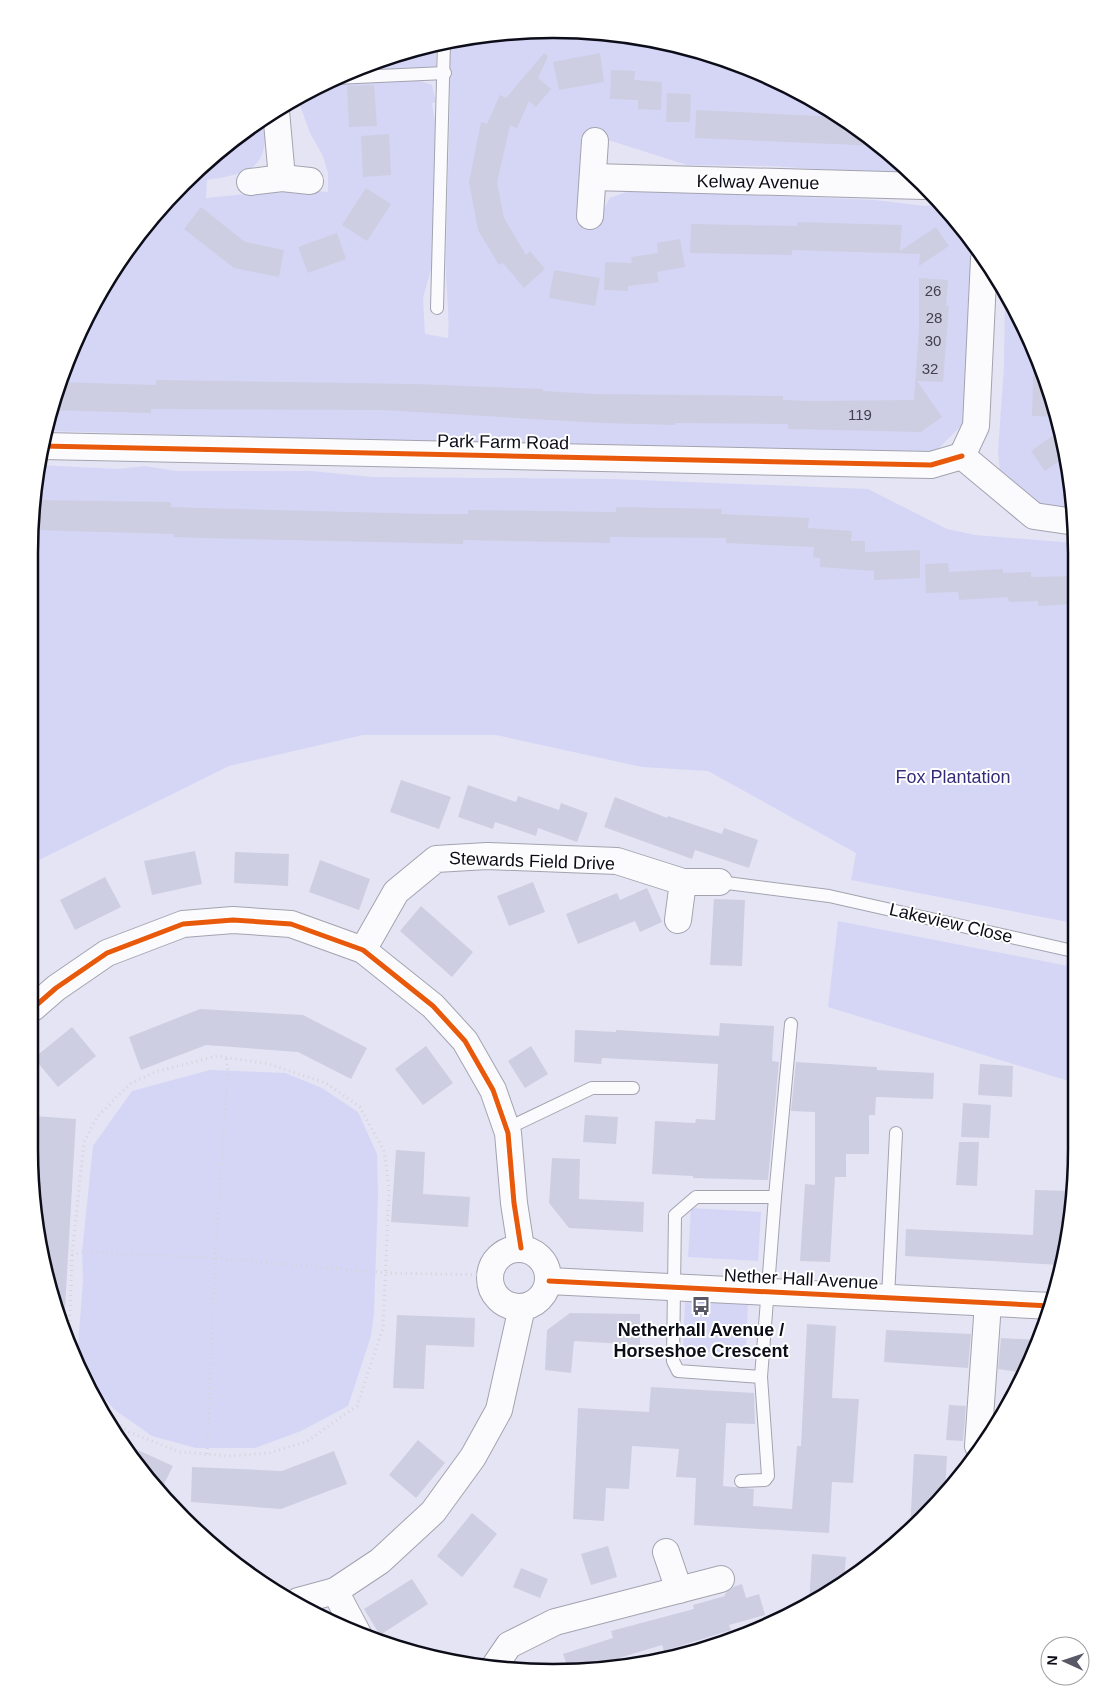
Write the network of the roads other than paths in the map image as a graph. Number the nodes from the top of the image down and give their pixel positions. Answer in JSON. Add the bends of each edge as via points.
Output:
{"nodes":[{"id":1,"x":444,"y":49,"type":"edge"},
{"id":2,"x":444,"y":73,"type":"junction"},
{"id":3,"x":355,"y":77,"type":"edge"},
{"id":4,"x":277,"y":117,"type":"edge"},
{"id":5,"x":595,"y":141,"type":"dead end"},
{"id":6,"x":593,"y":177,"type":"junction"},
{"id":7,"x":282,"y":178,"type":"junction"},
{"id":8,"x":310,"y":181,"type":"dead end"},
{"id":9,"x":250,"y":182,"type":"dead end"},
{"id":10,"x":915,"y":186,"type":"edge"},
{"id":11,"x":590,"y":216,"type":"dead end"},
{"id":12,"x":983,"y":270,"type":"edge"},
{"id":13,"x":438,"y":308,"type":"dead end"},
{"id":14,"x":48,"y":446,"type":"edge"},
{"id":15,"x":962,"y":456,"type":"junction"},
{"id":16,"x":1066,"y":521,"type":"edge"},
{"id":17,"x":683,"y":882,"type":"junction"},
{"id":18,"x":719,"y":882,"type":"joint"},
{"id":19,"x":829,"y":896,"type":"joint"},
{"id":20,"x":678,"y":920,"type":"dead end"},
{"id":21,"x":1068,"y":949,"type":"edge"},
{"id":22,"x":363,"y":950,"type":"junction"},
{"id":23,"x":38,"y":1004,"type":"edge"},
{"id":24,"x":791,"y":1024,"type":"dead end"},
{"id":25,"x":633,"y":1088,"type":"dead end"},
{"id":26,"x":506,"y":1129,"type":"junction"},
{"id":27,"x":896,"y":1133,"type":"dead end"},
{"id":28,"x":774,"y":1198,"type":"junction"},
{"id":29,"x":521,"y":1248,"type":"junction"},
{"id":30,"x":549,"y":1281,"type":"junction"},
{"id":31,"x":675,"y":1287,"type":"junction"},
{"id":32,"x":769,"y":1292,"type":"junction"},
{"id":33,"x":888,"y":1298,"type":"junction"},
{"id":34,"x":988,"y":1303,"type":"junction"},
{"id":35,"x":1043,"y":1306,"type":"edge"},
{"id":36,"x":522,"y":1307,"type":"junction"},
{"id":37,"x":762,"y":1376,"type":"junction"},
{"id":38,"x":981,"y":1435,"type":"edge"},
{"id":39,"x":741,"y":1481,"type":"dead end"},
{"id":40,"x":666,"y":1552,"type":"dead end"},
{"id":41,"x":721,"y":1579,"type":"dead end"},
{"id":42,"x":679,"y":1590,"type":"junction"},
{"id":43,"x":335,"y":1591,"type":"junction"},
{"id":44,"x":304,"y":1599,"type":"edge"},
{"id":45,"x":352,"y":1623,"type":"edge"},
{"id":46,"x":499,"y":1660,"type":"edge"}],
"edges":[{"from":1,"to":2,"type":"lane"},
{"from":2,"to":3,"type":"lane"},
{"from":2,"to":13,"type":"lane"},
{"from":4,"to":7,"type":"street"},
{"from":5,"to":6,"type":"street"},
{"from":6,"to":10,"type":"street","name":"Kelway Avenue"},
{"from":6,"to":11,"type":"street"},
{"from":7,"to":8,"type":"street"},
{"from":7,"to":9,"type":"street"},
{"from":12,"to":15,"type":"street","via":[[976,426]]},
{"from":14,"to":15,"type":"street","name":"Park Farm Road","via":[[931,465]]},
{"from":15,"to":16,"type":"street","via":[[1034,516]]},
{"from":17,"to":18,"type":"street","name":"Stewards Field Drive"},
{"from":17,"to":20,"type":"street"},
{"from":17,"to":22,"type":"street","name":"Stewards Field Drive","via":[[617,861],[487,856],[436,859],[396,892]]},
{"from":18,"to":19,"type":"lane","name":"Stewards Field Drive"},
{"from":19,"to":21,"type":"lane","name":"Lakeview Close"},
{"from":22,"to":23,"type":"street","via":[[291,924],[233,920],[184,924],[107,953]]},
{"from":22,"to":26,"type":"street","via":[[433,1006],[465,1041],[492,1090]]},
{"from":24,"to":28,"type":"lane"},
{"from":25,"to":26,"type":"lane","via":[[592,1088]]},
{"from":26,"to":29,"type":"street"},
{"from":27,"to":33,"type":"lane"},
{"from":28,"to":31,"type":"lane","via":[[696,1197],[675,1214]]},
{"from":28,"to":32,"type":"lane"},
{"from":29,"to":30,"type":"street","via":[[536,1252],[548,1267]]},
{"from":29,"to":36,"type":"street","via":[[503,1253],[491,1267],[490,1275],[494,1293],[508,1306]]},
{"from":30,"to":31,"type":"street","name":"Nether Hall Avenue"},
{"from":30,"to":36,"type":"street","via":[[544,1295]]},
{"from":31,"to":32,"type":"street","name":"Nether Hall Avenue"},
{"from":31,"to":37,"type":"lane","via":[[673,1361],[678,1371]]},
{"from":32,"to":33,"type":"street","name":"Nether Hall Avenue"},
{"from":32,"to":37,"type":"lane"},
{"from":33,"to":34,"type":"street","name":"Nether Hall Avenue"},
{"from":34,"to":35,"type":"street","name":"Nether Hall Avenue"},
{"from":34,"to":38,"type":"street"},
{"from":36,"to":43,"type":"street","via":[[498,1410],[473,1457],[433,1512],[407,1538],[380,1561]]},
{"from":37,"to":39,"type":"lane","via":[[768,1476],[765,1480]]},
{"from":40,"to":42,"type":"street"},
{"from":41,"to":42,"type":"street"},
{"from":42,"to":46,"type":"street","via":[[555,1622],[509,1645]]},
{"from":43,"to":44,"type":"street"},
{"from":43,"to":45,"type":"street"}]}
